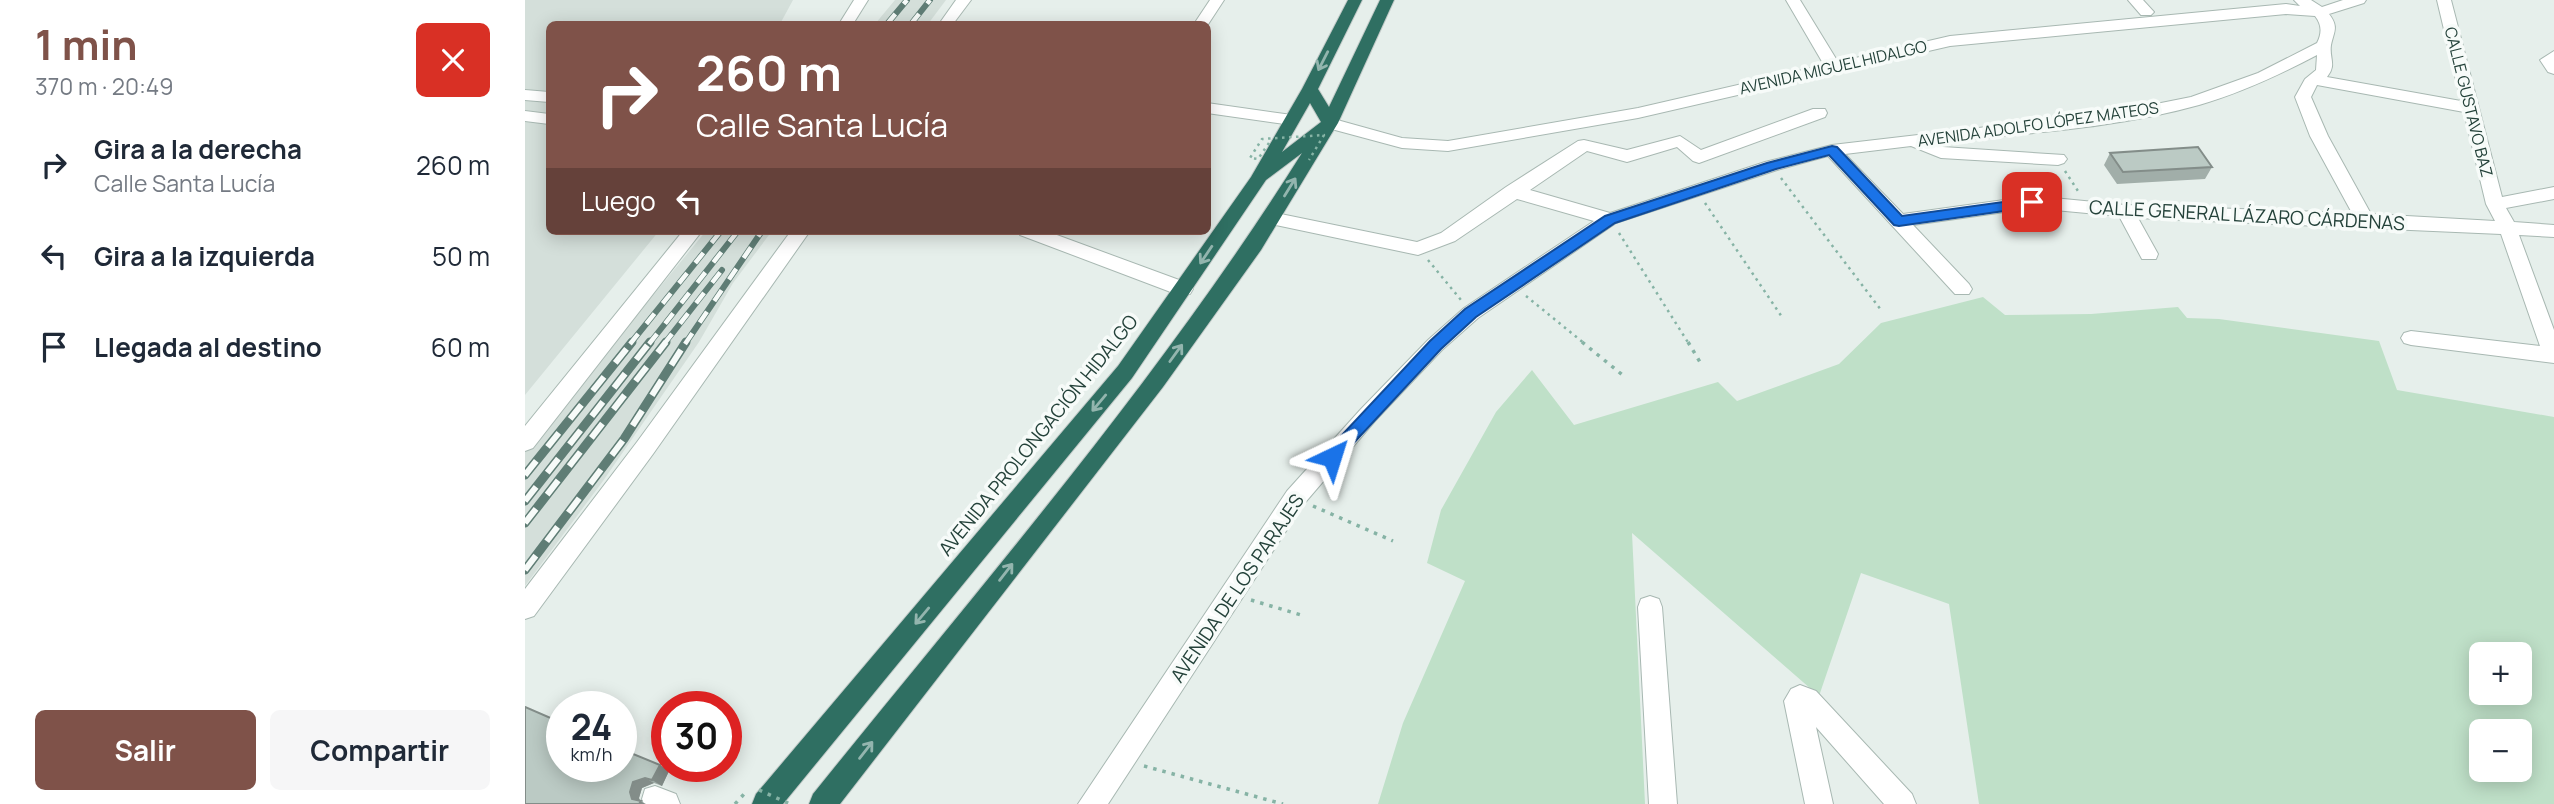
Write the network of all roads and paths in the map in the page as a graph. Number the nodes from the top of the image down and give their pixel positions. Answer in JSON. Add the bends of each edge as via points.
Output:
{"nodes":[{"id":1,"x":861,"y":0,"type":"edge"},
{"id":2,"x":964,"y":0,"type":"edge"},
{"id":3,"x":1217,"y":0,"type":"edge"},
{"id":4,"x":1355,"y":0,"type":"edge"},
{"id":5,"x":1387,"y":0,"type":"edge"},
{"id":6,"x":1793,"y":0,"type":"edge"},
{"id":7,"x":2251,"y":0,"type":"edge"},
{"id":8,"x":2301,"y":0,"type":"edge"},
{"id":9,"x":2359,"y":0,"type":"edge"},
{"id":10,"x":2444,"y":0,"type":"edge"},
{"id":11,"x":2140,"y":6,"type":"edge"},
{"id":12,"x":2320,"y":12,"type":"junction"},
{"id":13,"x":848,"y":21,"type":"edge"},
{"id":14,"x":948,"y":21,"type":"edge"},
{"id":15,"x":1203,"y":21,"type":"edge"},
{"id":16,"x":1950,"y":41,"type":"junction"},
{"id":17,"x":2323,"y":46,"type":"junction"},
{"id":18,"x":1833,"y":66,"type":"junction"},
{"id":19,"x":2313,"y":80,"type":"junction"},
{"id":20,"x":1310,"y":89,"type":"junction"},
{"id":21,"x":525,"y":95,"type":"edge"},
{"id":22,"x":546,"y":97,"type":"edge"},
{"id":23,"x":2470,"y":108,"type":"junction"},
{"id":24,"x":1211,"y":109,"type":"edge"},
{"id":25,"x":1819,"y":113,"type":"dead end"},
{"id":26,"x":525,"y":116,"type":"edge"},
{"id":27,"x":546,"y":119,"type":"edge"},
{"id":28,"x":1292,"y":120,"type":"junction"},
{"id":29,"x":1330,"y":123,"type":"junction"},
{"id":30,"x":1911,"y":141,"type":"junction"},
{"id":31,"x":1269,"y":143,"type":"dead end"},
{"id":32,"x":1832,"y":150,"type":"junction"},
{"id":33,"x":2057,"y":159,"type":"dead end"},
{"id":34,"x":1309,"y":160,"type":"dead end"},
{"id":35,"x":1771,"y":166,"type":"junction"},
{"id":36,"x":1258,"y":179,"type":"junction"},
{"id":37,"x":1696,"y":190,"type":"junction"},
{"id":38,"x":1512,"y":191,"type":"junction"},
{"id":39,"x":2554,"y":193,"type":"edge"},
{"id":40,"x":2495,"y":204,"type":"junction"},
{"id":41,"x":2125,"y":211,"type":"junction"},
{"id":42,"x":1271,"y":218,"type":"junction"},
{"id":43,"x":1610,"y":219,"type":"junction"},
{"id":44,"x":2365,"y":220,"type":"junction"},
{"id":45,"x":1899,"y":222,"type":"junction"},
{"id":46,"x":2508,"y":229,"type":"junction"},
{"id":47,"x":2554,"y":231,"type":"edge"},
{"id":48,"x":691,"y":235,"type":"edge"},
{"id":49,"x":798,"y":235,"type":"edge"},
{"id":50,"x":1038,"y":235,"type":"edge"},
{"id":51,"x":1418,"y":248,"type":"junction"},
{"id":52,"x":2149,"y":254,"type":"dead end"},
{"id":53,"x":1514,"y":286,"type":"junction"},
{"id":54,"x":1183,"y":289,"type":"junction"},
{"id":55,"x":1962,"y":289,"type":"dead end"},
{"id":56,"x":1881,"y":310,"type":"dead end"},
{"id":57,"x":1471,"y":313,"type":"junction"},
{"id":58,"x":1782,"y":317,"type":"dead end"},
{"id":59,"x":2411,"y":338,"type":"dead end"},
{"id":60,"x":2554,"y":355,"type":"edge"},
{"id":61,"x":1700,"y":362,"type":"dead end"},
{"id":62,"x":1125,"y":372,"type":"junction"},
{"id":63,"x":1625,"y":377,"type":"dead end"},
{"id":64,"x":1156,"y":381,"type":"junction"},
{"id":65,"x":525,"y":442,"type":"edge"},
{"id":66,"x":1295,"y":498,"type":"junction"},
{"id":67,"x":1393,"y":541,"type":"dead end"},
{"id":68,"x":1232,"y":595,"type":"junction"},
{"id":69,"x":1650,"y":607,"type":"dead end"},
{"id":70,"x":525,"y":608,"type":"edge"},
{"id":71,"x":1301,"y":615,"type":"dead end"},
{"id":72,"x":1121,"y":760,"type":"junction"},
{"id":73,"x":763,"y":797,"type":"edge"},
{"id":74,"x":829,"y":802,"type":"edge"},
{"id":75,"x":790,"y":804,"type":"edge"},
{"id":76,"x":1092,"y":804,"type":"edge"},
{"id":77,"x":1283,"y":804,"type":"edge"},
{"id":78,"x":1663,"y":804,"type":"edge"},
{"id":79,"x":1819,"y":804,"type":"edge"},
{"id":80,"x":1902,"y":804,"type":"edge"}],
"edges":[{"from":1,"to":13,"type":"street"},
{"from":2,"to":14,"type":"street"},
{"from":3,"to":15,"type":"street"},
{"from":4,"to":20,"type":"highway","name":"AVENIDA PROLONGACIÓN HIDALGO","one_way":true},
{"from":5,"to":29,"type":"highway"},
{"from":6,"to":18,"type":"street"},
{"from":7,"to":11,"type":"street"},
{"from":8,"to":12,"type":"street"},
{"from":9,"to":12,"type":"street"},
{"from":10,"to":23,"type":"street","name":"CALLE GUSTAVO BAZ"},
{"from":11,"to":16,"type":"street","via":[[1991,27]]},
{"from":12,"to":16,"type":"street","name":"AVENIDA MIGUEL HIDALGO","via":[[2286,9]]},
{"from":12,"to":17,"type":"street","via":[[2328,23]]},
{"from":16,"to":18,"type":"street","name":"AVENIDA MIGUEL HIDALGO"},
{"from":17,"to":19,"type":"street","via":[[2328,64]]},
{"from":17,"to":30,"type":"street","name":"AVENIDA ADOLFO LÓPEZ MATEOS","via":[[2265,76],[2195,101],[2116,117]]},
{"from":18,"to":29,"type":"street","name":"AVENIDA MIGUEL HIDALGO","via":[[1638,113],[1448,146],[1402,143]]},
{"from":19,"to":23,"type":"street"},
{"from":19,"to":44,"type":"street","via":[[2303,97]]},
{"from":20,"to":28,"type":"highway","name":"AVENIDA PROLONGACIÓN HIDALGO"},
{"from":20,"to":29,"type":"highway"},
{"from":21,"to":22,"type":"street"},
{"from":23,"to":40,"type":"street","name":"CALLE GUSTAVO BAZ"},
{"from":24,"to":28,"type":"street"},
{"from":25,"to":38,"type":"street","via":[[1699,157],[1680,141],[1627,156],[1584,145]]},
{"from":26,"to":27,"type":"street"},
{"from":28,"to":36,"type":"highway","name":"AVENIDA PROLONGACIÓN HIDALGO"},
{"from":29,"to":36,"type":"highway"},
{"from":42,"to":29,"type":"highway","one_way":true},
{"from":30,"to":32,"type":"street","name":"AVENIDA ADOLFO LÓPEZ MATEOS"},
{"from":30,"to":33,"type":"street","via":[[1941,152]]},
{"from":31,"to":34,"type":"path","bridge":true,"via":[[1258,159],[1250,158],[1262,139],[1324,135]]},
{"from":32,"to":35,"type":"street","name":"AVENIDA DE LOS PARAJES"},
{"from":32,"to":45,"type":"street"},
{"from":35,"to":37,"type":"street","name":"AVENIDA DE LOS PARAJES"},
{"from":35,"to":56,"type":"path"},
{"from":36,"to":54,"type":"highway","name":"AVENIDA PROLONGACIÓN HIDALGO","one_way":true},
{"from":37,"to":43,"type":"street","name":"AVENIDA DE LOS PARAJES"},
{"from":37,"to":58,"type":"path"},
{"from":38,"to":43,"type":"street"},
{"from":38,"to":51,"type":"street","via":[[1448,237]]},
{"from":39,"to":40,"type":"street"},
{"from":40,"to":46,"type":"street","name":"CALLE GUSTAVO BAZ"},
{"from":41,"to":44,"type":"street","name":"CALLE GENERAL LÁZARO CÁRDENAS"},
{"from":41,"to":45,"type":"street","name":"CALLE GENERAL LÁZARO CÁRDENAS","via":[[2032,202]]},
{"from":41,"to":52,"type":"street"},
{"from":42,"to":51,"type":"street"},
{"from":64,"to":42,"type":"highway","one_way":true},
{"from":43,"to":53,"type":"street","name":"AVENIDA DE LOS PARAJES"},
{"from":43,"to":61,"type":"path"},
{"from":44,"to":46,"type":"street","name":"CALLE GENERAL LÁZARO CÁRDENAS"},
{"from":45,"to":55,"type":"street"},
{"from":46,"to":47,"type":"street","name":"CALLE GENERAL LÁZARO CÁRDENAS"},
{"from":46,"to":60,"type":"street"},
{"from":48,"to":65,"type":"street"},
{"from":49,"to":70,"type":"street"},
{"from":50,"to":54,"type":"street"},
{"from":51,"to":57,"type":"path"},
{"from":53,"to":57,"type":"street","name":"AVENIDA DE LOS PARAJES"},
{"from":53,"to":63,"type":"path"},
{"from":54,"to":62,"type":"highway","name":"AVENIDA PROLONGACIÓN HIDALGO"},
{"from":57,"to":66,"type":"street","name":"AVENIDA DE LOS PARAJES","via":[[1368,415]]},
{"from":59,"to":60,"type":"street"},
{"from":62,"to":64,"type":"highway"},
{"from":62,"to":73,"type":"highway","name":"AVENIDA PROLONGACIÓN HIDALGO","one_way":true},
{"from":74,"to":64,"type":"highway","one_way":true},
{"from":66,"to":67,"type":"path"},
{"from":66,"to":68,"type":"street","name":"AVENIDA DE LOS PARAJES"},
{"from":68,"to":71,"type":"path"},
{"from":68,"to":72,"type":"street","name":"AVENIDA DE LOS PARAJES"},
{"from":69,"to":78,"type":"street"},
{"from":72,"to":76,"type":"street","name":"AVENIDA DE LOS PARAJES"},
{"from":72,"to":77,"type":"path"},
{"from":73,"to":75,"type":"path","bridge":true},
{"from":79,"to":80,"type":"street","via":[[1797,701],[1800,697],[1807,699]]}]}
